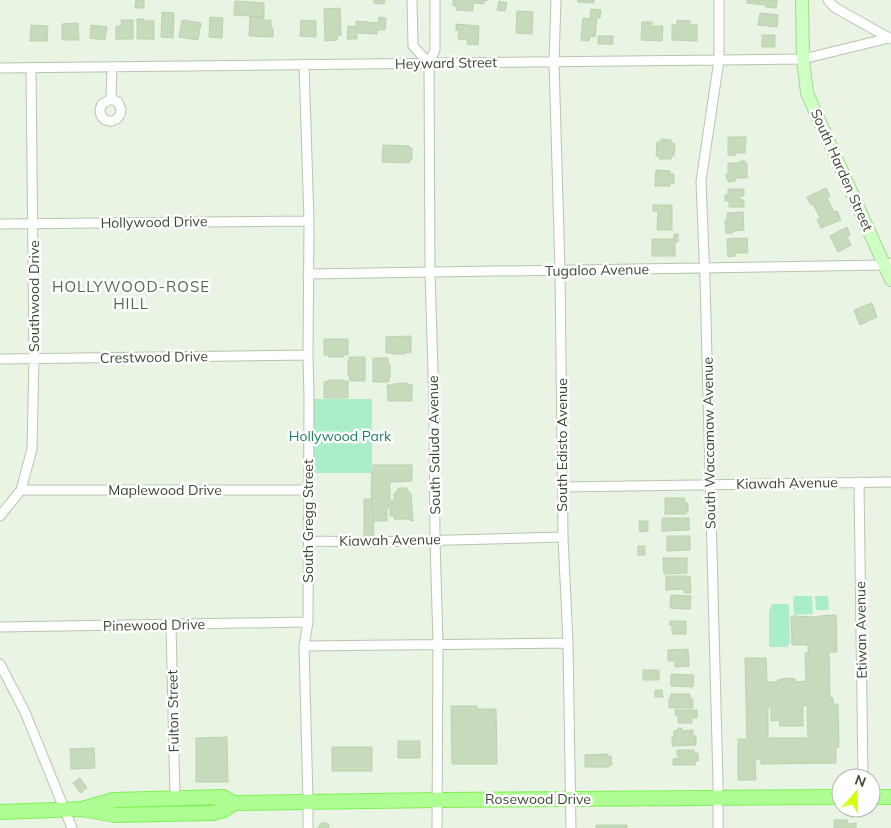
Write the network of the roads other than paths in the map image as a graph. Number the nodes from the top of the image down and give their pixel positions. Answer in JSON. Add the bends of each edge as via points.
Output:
{"nodes":[{"id":1,"x":412,"y":0,"type":"edge"},
{"id":2,"x":435,"y":0,"type":"edge"},
{"id":3,"x":556,"y":0,"type":"edge"},
{"id":4,"x":718,"y":0,"type":"edge"},
{"id":5,"x":802,"y":0,"type":"edge"},
{"id":6,"x":828,"y":0,"type":"edge"},
{"id":7,"x":890,"y":39,"type":"edge"},
{"id":8,"x":803,"y":59,"type":"junction"},
{"id":9,"x":719,"y":60,"type":"junction"},
{"id":10,"x":554,"y":62,"type":"junction"},
{"id":11,"x":429,"y":63,"type":"junction"},
{"id":12,"x":304,"y":64,"type":"junction"},
{"id":13,"x":112,"y":67,"type":"junction"},
{"id":14,"x":0,"y":68,"type":"edge"},
{"id":15,"x":31,"y":68,"type":"junction"},
{"id":16,"x":111,"y":98,"type":"dead end"},
{"id":17,"x":309,"y":221,"type":"junction"},
{"id":18,"x":0,"y":224,"type":"edge"},
{"id":19,"x":34,"y":224,"type":"junction"},
{"id":20,"x":888,"y":264,"type":"edge"},
{"id":21,"x":705,"y":268,"type":"junction"},
{"id":22,"x":560,"y":270,"type":"junction"},
{"id":23,"x":430,"y":272,"type":"junction"},
{"id":24,"x":308,"y":274,"type":"junction"},
{"id":25,"x":891,"y":280,"type":"edge"},
{"id":26,"x":308,"y":355,"type":"junction"},
{"id":27,"x":0,"y":359,"type":"edge"},
{"id":28,"x":34,"y":359,"type":"junction"},
{"id":29,"x":859,"y":482,"type":"junction"},
{"id":30,"x":891,"y":482,"type":"edge"},
{"id":31,"x":710,"y":485,"type":"junction"},
{"id":32,"x":563,"y":487,"type":"junction"},
{"id":33,"x":21,"y":490,"type":"junction"},
{"id":34,"x":309,"y":490,"type":"junction"},
{"id":35,"x":0,"y":516,"type":"edge"},
{"id":36,"x":563,"y":537,"type":"junction"},
{"id":37,"x":435,"y":540,"type":"junction"},
{"id":38,"x":308,"y":541,"type":"junction"},
{"id":39,"x":308,"y":622,"type":"junction"},
{"id":40,"x":171,"y":625,"type":"junction"},
{"id":41,"x":0,"y":627,"type":"edge"},
{"id":42,"x":568,"y":643,"type":"junction"},
{"id":43,"x":438,"y":644,"type":"junction"},
{"id":44,"x":304,"y":646,"type":"junction"},
{"id":45,"x":0,"y":664,"type":"edge"},
{"id":46,"x":863,"y":768,"type":"edge"},
{"id":47,"x":175,"y":797,"type":"junction"},
{"id":48,"x":831,"y":797,"type":"edge"},
{"id":49,"x":718,"y":798,"type":"junction"},
{"id":50,"x":570,"y":799,"type":"junction"},
{"id":51,"x":438,"y":800,"type":"junction"},
{"id":52,"x":308,"y":801,"type":"junction"},
{"id":53,"x":234,"y":803,"type":"junction"},
{"id":54,"x":82,"y":809,"type":"junction"},
{"id":55,"x":64,"y":810,"type":"junction"},
{"id":56,"x":0,"y":812,"type":"edge"},
{"id":57,"x":72,"y":828,"type":"edge"},
{"id":58,"x":308,"y":828,"type":"edge"},
{"id":59,"x":437,"y":828,"type":"edge"},
{"id":60,"x":571,"y":828,"type":"edge"},
{"id":61,"x":718,"y":828,"type":"edge"}],
"edges":[{"from":1,"to":11,"type":"street","via":[[413,46]]},
{"from":2,"to":11,"type":"street","name":"South Saluda Avenue","via":[[435,50]]},
{"from":3,"to":10,"type":"street","name":"South Edisto Avenue"},
{"from":4,"to":9,"type":"street","name":"South Waccamaw Avenue"},
{"from":5,"to":8,"type":"main road","name":"South Harden Street"},
{"from":6,"to":7,"type":"street","name":"Heyward Street","via":[[834,8]]},
{"from":7,"to":8,"type":"street","name":"Heyward Street"},
{"from":8,"to":9,"type":"street","name":"Heyward Street"},
{"from":8,"to":20,"type":"main road","name":"South Harden Street","via":[[807,93]]},
{"from":9,"to":10,"type":"street","name":"Heyward Street"},
{"from":9,"to":21,"type":"street","name":"South Waccamaw Avenue","via":[[701,181]]},
{"from":10,"to":11,"type":"street","name":"Heyward Street"},
{"from":10,"to":22,"type":"street","name":"South Edisto Avenue"},
{"from":11,"to":12,"type":"street","name":"Heyward Street"},
{"from":11,"to":23,"type":"street","name":"South Saluda Avenue"},
{"from":12,"to":13,"type":"street","name":"Heyward Street"},
{"from":12,"to":17,"type":"street","name":"South Gregg Street"},
{"from":13,"to":15,"type":"street","name":"Heyward Street"},
{"from":13,"to":16,"type":"street"},
{"from":14,"to":15,"type":"street","name":"Heyward Street"},
{"from":15,"to":19,"type":"street","name":"Southwood Drive"},
{"from":17,"to":19,"type":"street","name":"Hollywood Drive"},
{"from":17,"to":24,"type":"street","name":"South Gregg Street"},
{"from":18,"to":19,"type":"street","name":"Hollywood Drive"},
{"from":19,"to":28,"type":"street","name":"Southwood Drive"},
{"from":20,"to":21,"type":"street","name":"Tugaloo Avenue"},
{"from":20,"to":25,"type":"main road","name":"South Harden Street"},
{"from":21,"to":22,"type":"street","name":"Tugaloo Avenue"},
{"from":21,"to":31,"type":"street","name":"South Waccamaw Avenue"},
{"from":22,"to":23,"type":"street","name":"Tugaloo Avenue"},
{"from":22,"to":32,"type":"street","name":"South Edisto Avenue"},
{"from":23,"to":24,"type":"street","name":"Tugaloo Avenue"},
{"from":23,"to":37,"type":"street","name":"South Saluda Avenue"},
{"from":24,"to":26,"type":"street","name":"South Gregg Street"},
{"from":26,"to":28,"type":"street","name":"Crestwood Drive"},
{"from":26,"to":34,"type":"street","name":"South Gregg Street"},
{"from":27,"to":28,"type":"street","name":"Crestwood Drive"},
{"from":28,"to":33,"type":"street","name":"Southwood Drive","via":[[32,449]]},
{"from":29,"to":30,"type":"street","name":"Kiawah Avenue"},
{"from":29,"to":31,"type":"street","name":"Kiawah Avenue"},
{"from":29,"to":46,"type":"street","name":"Etiwan Avenue"},
{"from":31,"to":32,"type":"street","name":"Kiawah Avenue"},
{"from":31,"to":49,"type":"street","name":"South Waccamaw Avenue"},
{"from":32,"to":36,"type":"street","name":"South Edisto Avenue"},
{"from":33,"to":34,"type":"street","name":"Maplewood Drive"},
{"from":33,"to":35,"type":"street","name":"Southwood Drive"},
{"from":34,"to":38,"type":"street","name":"South Gregg Street"},
{"from":36,"to":37,"type":"street","name":"Kiawah Avenue"},
{"from":36,"to":42,"type":"street","name":"South Edisto Avenue"},
{"from":37,"to":38,"type":"street","name":"Kiawah Avenue"},
{"from":37,"to":43,"type":"street","name":"South Saluda Avenue"},
{"from":38,"to":39,"type":"street","name":"South Gregg Street"},
{"from":39,"to":40,"type":"street","name":"Pinewood Drive"},
{"from":39,"to":44,"type":"street","name":"South Gregg Street"},
{"from":40,"to":41,"type":"street","name":"Pinewood Drive"},
{"from":40,"to":47,"type":"street","name":"Fulton Street"},
{"from":42,"to":43,"type":"street"},
{"from":42,"to":50,"type":"street","name":"South Edisto Avenue"},
{"from":43,"to":44,"type":"street"},
{"from":43,"to":51,"type":"street","name":"South Saluda Avenue"},
{"from":44,"to":52,"type":"street","name":"South Gregg Street"},
{"from":45,"to":55,"type":"street","via":[[25,712]]},
{"from":47,"to":53,"type":"main road","name":"Rosewood Drive","via":[[223,797]]},
{"from":47,"to":54,"type":"main road","name":"Rosewood Drive","via":[[112,800]]},
{"from":48,"to":49,"type":"main road","name":"Rosewood Drive"},
{"from":49,"to":50,"type":"main road","name":"Rosewood Drive"},
{"from":49,"to":61,"type":"street","name":"South Waccamaw Avenue"},
{"from":50,"to":51,"type":"main road","name":"Rosewood Drive"},
{"from":50,"to":60,"type":"street","name":"South Edisto Avenue"},
{"from":51,"to":52,"type":"main road","name":"Rosewood Drive"},
{"from":51,"to":59,"type":"street","name":"South Saluda Avenue"},
{"from":52,"to":53,"type":"main road","name":"Rosewood Drive"},
{"from":52,"to":58,"type":"street","name":"South Gregg Street"},
{"from":53,"to":54,"type":"main road","name":"Rosewood Drive","via":[[213,813],[115,815]]},
{"from":54,"to":55,"type":"main road","name":"Rosewood Drive"},
{"from":55,"to":56,"type":"main road","name":"Rosewood Drive"},
{"from":55,"to":57,"type":"street"}]}
